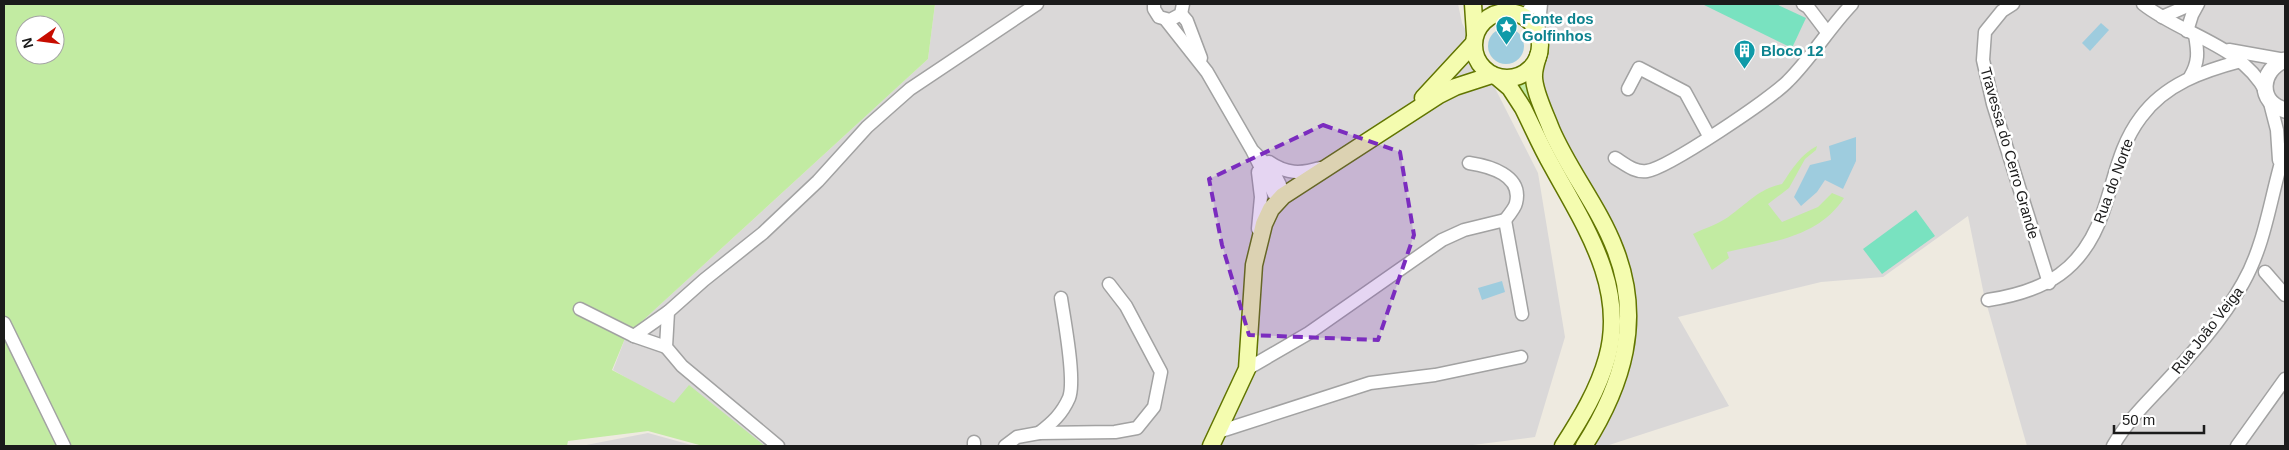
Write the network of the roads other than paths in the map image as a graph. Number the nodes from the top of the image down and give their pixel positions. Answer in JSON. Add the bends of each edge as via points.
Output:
{"nodes":[{"id":1,"x":1038,"y":4,"type":"edge"},
{"id":2,"x":1141,"y":4,"type":"edge"},
{"id":3,"x":1473,"y":4,"type":"edge"},
{"id":4,"x":1541,"y":4,"type":"edge"},
{"id":5,"x":1803,"y":4,"type":"edge"},
{"id":6,"x":1852,"y":4,"type":"edge"},
{"id":7,"x":2013,"y":4,"type":"edge"},
{"id":8,"x":2143,"y":4,"type":"edge"},
{"id":9,"x":2192,"y":4,"type":"edge"},
{"id":10,"x":2198,"y":4,"type":"edge"},
{"id":11,"x":1182,"y":9,"type":"edge"},
{"id":12,"x":1521,"y":9,"type":"edge"},
{"id":13,"x":1159,"y":12,"type":"edge"},
{"id":14,"x":2162,"y":18,"type":"junction"},
{"id":15,"x":1827,"y":32,"type":"junction"},
{"id":16,"x":2191,"y":33,"type":"junction"},
{"id":17,"x":1538,"y":34,"type":"junction"},
{"id":18,"x":1474,"y":39,"type":"junction"},
{"id":19,"x":2219,"y":47,"type":"junction"},
{"id":20,"x":1539,"y":53,"type":"junction"},
{"id":21,"x":2285,"y":60,"type":"edge"},
{"id":22,"x":2241,"y":61,"type":"junction"},
{"id":23,"x":1207,"y":72,"type":"junction"},
{"id":24,"x":1494,"y":76,"type":"junction"},
{"id":25,"x":2190,"y":77,"type":"junction"},
{"id":26,"x":1628,"y":89,"type":"dead end"},
{"id":27,"x":2268,"y":96,"type":"junction"},
{"id":28,"x":2285,"y":110,"type":"edge"},
{"id":29,"x":1398,"y":122,"type":"junction"},
{"id":30,"x":1708,"y":136,"type":"junction"},
{"id":31,"x":2285,"y":149,"type":"edge"},
{"id":32,"x":1252,"y":150,"type":"junction"},
{"id":33,"x":1615,"y":158,"type":"dead end"},
{"id":34,"x":1469,"y":163,"type":"dead end"},
{"id":35,"x":1332,"y":164,"type":"junction"},
{"id":36,"x":2279,"y":168,"type":"junction"},
{"id":37,"x":1283,"y":196,"type":"junction"},
{"id":38,"x":1506,"y":220,"type":"junction"},
{"id":39,"x":1254,"y":265,"type":"junction"},
{"id":40,"x":2265,"y":272,"type":"dead end"},
{"id":41,"x":2048,"y":283,"type":"junction"},
{"id":42,"x":1109,"y":284,"type":"dead end"},
{"id":43,"x":2285,"y":296,"type":"edge"},
{"id":44,"x":1061,"y":298,"type":"dead end"},
{"id":45,"x":1988,"y":300,"type":"dead end"},
{"id":46,"x":580,"y":310,"type":"dead end"},
{"id":47,"x":668,"y":312,"type":"junction"},
{"id":48,"x":1522,"y":314,"type":"dead end"},
{"id":49,"x":4,"y":323,"type":"edge"},
{"id":50,"x":634,"y":336,"type":"junction"},
{"id":51,"x":666,"y":347,"type":"junction"},
{"id":52,"x":1522,"y":357,"type":"dead end"},
{"id":53,"x":1247,"y":369,"type":"junction"},
{"id":54,"x":2285,"y":379,"type":"edge"},
{"id":55,"x":1039,"y":433,"type":"junction"},
{"id":56,"x":1215,"y":439,"type":"edge"},
{"id":57,"x":64,"y":446,"type":"edge"},
{"id":58,"x":778,"y":446,"type":"edge"},
{"id":59,"x":1005,"y":446,"type":"edge"},
{"id":60,"x":1563,"y":446,"type":"edge"},
{"id":61,"x":1584,"y":446,"type":"edge"},
{"id":62,"x":2113,"y":446,"type":"edge"},
{"id":63,"x":2238,"y":446,"type":"edge"}],
"edges":[{"from":1,"to":47,"type":"street","via":[[910,89],[867,127],[818,181],[763,233]]},
{"from":2,"to":13,"type":"street"},
{"from":3,"to":18,"type":"main road"},
{"from":4,"to":17,"type":"street"},
{"from":5,"to":15,"type":"street"},
{"from":6,"to":15,"type":"street"},
{"from":7,"to":41,"type":"street","name":"Travessa do Cerro Grande","via":[[2002,11],[1985,32],[1983,60],[1993,104]]},
{"from":8,"to":14,"type":"street"},
{"from":9,"to":14,"type":"street"},
{"from":10,"to":16,"type":"street","via":[[2192,14]]},
{"from":11,"to":13,"type":"street","via":[[1174,19]]},
{"from":11,"to":23,"type":"street"},
{"from":12,"to":17,"type":"main road"},
{"from":12,"to":18,"type":"main road","via":[[1500,12],[1484,20]]},
{"from":13,"to":23,"type":"street"},
{"from":14,"to":16,"type":"street"},
{"from":15,"to":30,"type":"street","via":[[1786,83],[1760,104]]},
{"from":16,"to":19,"type":"street"},
{"from":16,"to":25,"type":"street","via":[[2198,58]]},
{"from":17,"to":20,"type":"main road"},
{"from":18,"to":24,"type":"main road","via":[[1478,62]]},
{"from":18,"to":29,"type":"main road","via":[[1450,71]]},
{"from":19,"to":21,"type":"street"},
{"from":19,"to":22,"type":"street"},
{"from":20,"to":24,"type":"main road","via":[[1527,71],[1518,76]]},
{"from":20,"to":61,"type":"main road","via":[[1533,77],[1541,103],[1557,143],[1615,248],[1625,280],[1629,318],[1626,353],[1612,395]]},
{"from":21,"to":27,"type":"street","via":[[2271,68],[2265,84]]},
{"from":22,"to":25,"type":"street","name":"Rua do Norte"},
{"from":22,"to":27,"type":"street","via":[[2252,70]]},
{"from":23,"to":32,"type":"street"},
{"from":24,"to":29,"type":"main road","via":[[1455,87]]},
{"from":24,"to":60,"type":"main road","via":[[1510,88],[1523,108],[1599,253],[1609,285],[1612,320],[1607,356],[1595,392]]},
{"from":25,"to":41,"type":"street","name":"Rua do Norte","via":[[2165,94],[2142,116],[2124,144],[2093,237],[2074,264]]},
{"from":26,"to":30,"type":"street","via":[[1639,68],[1685,92]]},
{"from":27,"to":28,"type":"street"},
{"from":27,"to":36,"type":"street","via":[[2277,130]]},
{"from":29,"to":35,"type":"main road"},
{"from":30,"to":33,"type":"street","via":[[1647,171],[1636,170]]},
{"from":31,"to":36,"type":"street","name":"Rua João Veiga"},
{"from":32,"to":35,"type":"street","via":[[1288,172],[1307,172]]},
{"from":32,"to":37,"type":"street","via":[[1274,194]]},
{"from":32,"to":39,"type":"street","via":[[1261,197]]},
{"from":34,"to":38,"type":"street","via":[[1506,174],[1512,182],[1516,204]]},
{"from":35,"to":37,"type":"main road"},
{"from":36,"to":62,"type":"street","name":"Rua João Veiga","via":[[2256,254],[2244,282],[2202,340],[2134,414]]},
{"from":37,"to":39,"type":"main road","via":[[1271,209],[1264,224]]},
{"from":38,"to":48,"type":"street"},
{"from":38,"to":53,"type":"street","via":[[1464,230],[1442,240],[1309,333]]},
{"from":39,"to":53,"type":"main road"},
{"from":40,"to":43,"type":"street"},
{"from":41,"to":45,"type":"street","name":"Rua do Norte","via":[[2015,296]]},
{"from":42,"to":55,"type":"street","via":[[1136,322],[1161,372],[1154,407],[1137,428],[1114,432]]},
{"from":44,"to":55,"type":"street","via":[[1070,360],[1069,397],[1056,420]]},
{"from":46,"to":50,"type":"street"},
{"from":47,"to":50,"type":"street"},
{"from":47,"to":51,"type":"street"},
{"from":49,"to":57,"type":"street"},
{"from":50,"to":51,"type":"street"},
{"from":51,"to":58,"type":"street","via":[[682,366]]},
{"from":52,"to":56,"type":"street","via":[[1435,375],[1370,383]]},
{"from":53,"to":56,"type":"main road"},
{"from":54,"to":63,"type":"street"},
{"from":55,"to":59,"type":"street","via":[[1017,438]]}]}
